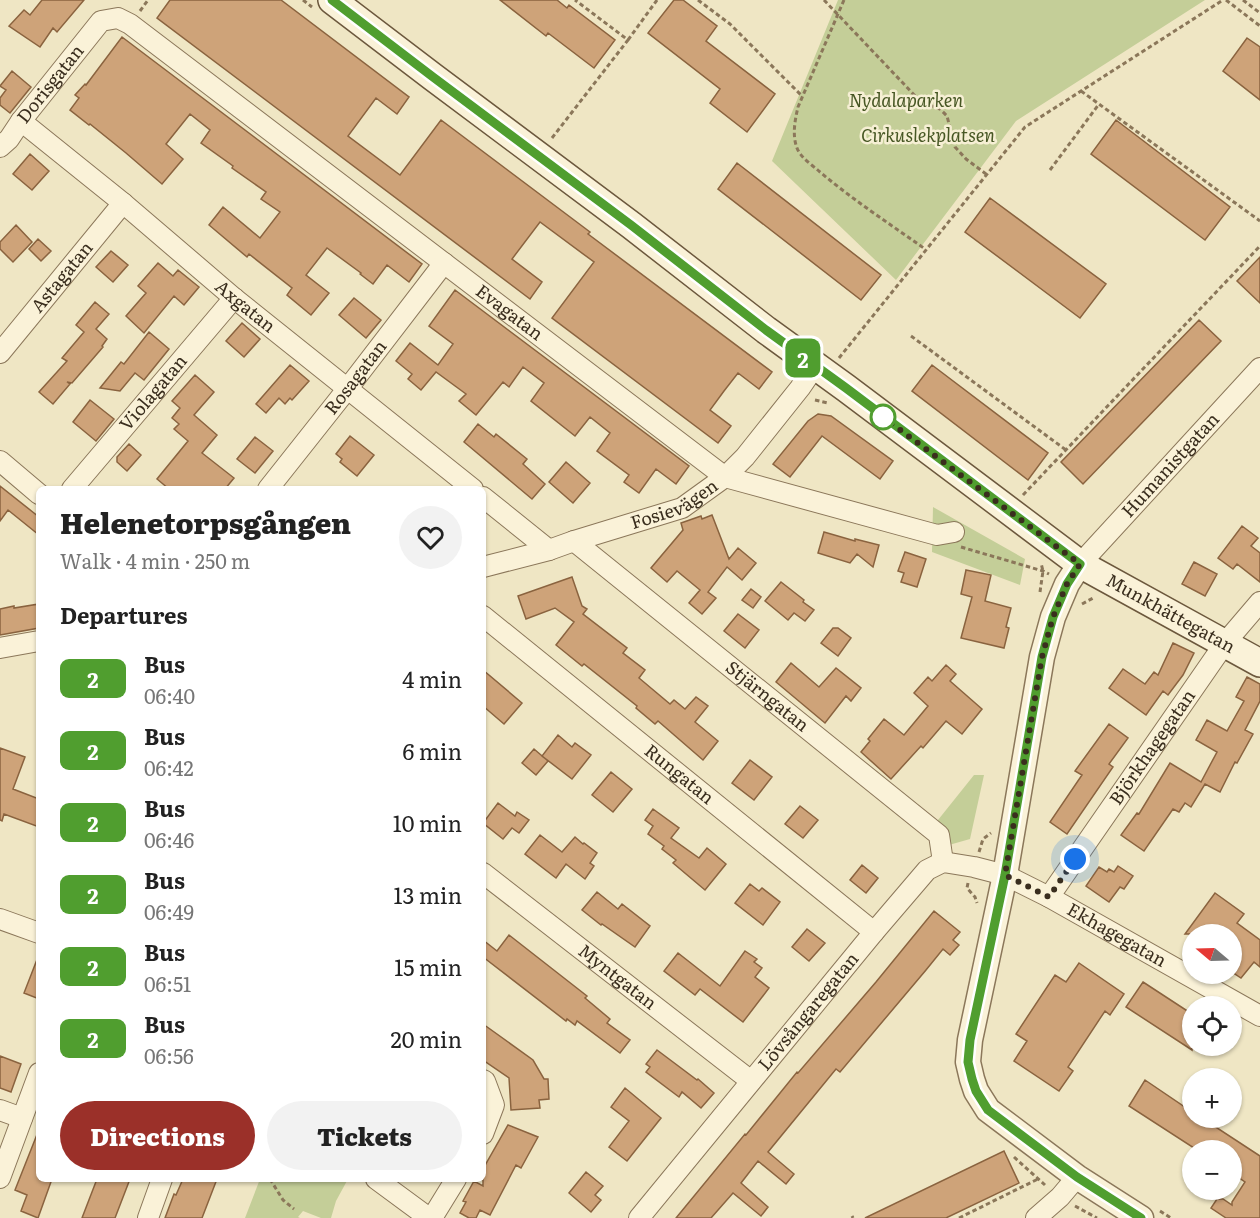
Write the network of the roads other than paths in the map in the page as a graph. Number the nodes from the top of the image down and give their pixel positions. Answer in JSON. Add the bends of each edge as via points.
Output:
{"nodes":[{"id":1,"x":322,"y":4,"type":"edge"},
{"id":2,"x":101,"y":21,"type":"joint"},
{"id":3,"x":21,"y":121,"type":"junction"},
{"id":4,"x":3,"y":138,"type":"edge"},
{"id":5,"x":123,"y":203,"type":"junction"},
{"id":6,"x":444,"y":263,"type":"junction"},
{"id":7,"x":234,"y":298,"type":"junction"},
{"id":8,"x":0,"y":353,"type":"edge"},
{"id":9,"x":1260,"y":368,"type":"edge"},
{"id":10,"x":813,"y":376,"type":"junction"},
{"id":11,"x":348,"y":388,"type":"junction"},
{"id":12,"x":2,"y":467,"type":"edge"},
{"id":13,"x":725,"y":477,"type":"junction"},
{"id":14,"x":75,"y":486,"type":"edge"},
{"id":15,"x":270,"y":486,"type":"edge"},
{"id":16,"x":469,"y":486,"type":"edge"},
{"id":17,"x":36,"y":492,"type":"edge"},
{"id":18,"x":486,"y":499,"type":"edge"},
{"id":19,"x":954,"y":532,"type":"road end"},
{"id":20,"x":574,"y":541,"type":"junction"},
{"id":21,"x":549,"y":550,"type":"junction"},
{"id":22,"x":486,"y":566,"type":"edge"},
{"id":23,"x":1073,"y":574,"type":"junction"},
{"id":24,"x":1260,"y":602,"type":"edge"},
{"id":25,"x":486,"y":618,"type":"edge"},
{"id":26,"x":36,"y":642,"type":"edge"},
{"id":27,"x":1225,"y":643,"type":"junction"},
{"id":28,"x":0,"y":648,"type":"edge"},
{"id":29,"x":1260,"y":663,"type":"edge"},
{"id":30,"x":944,"y":862,"type":"junction"},
{"id":31,"x":486,"y":875,"type":"edge"},
{"id":32,"x":1005,"y":875,"type":"junction"},
{"id":33,"x":1049,"y":897,"type":"junction"},
{"id":34,"x":0,"y":918,"type":"edge"},
{"id":35,"x":36,"y":932,"type":"edge"},
{"id":36,"x":874,"y":932,"type":"junction"},
{"id":37,"x":1260,"y":1016,"type":"edge"},
{"id":38,"x":36,"y":1081,"type":"edge"},
{"id":39,"x":751,"y":1081,"type":"junction"},
{"id":40,"x":486,"y":1084,"type":"edge"},
{"id":41,"x":0,"y":1110,"type":"edge"},
{"id":42,"x":22,"y":1119,"type":"junction"},
{"id":43,"x":486,"y":1126,"type":"edge"},
{"id":44,"x":1077,"y":1177,"type":"junction"},
{"id":45,"x":0,"y":1178,"type":"edge"},
{"id":46,"x":161,"y":1182,"type":"edge"},
{"id":47,"x":380,"y":1182,"type":"edge"},
{"id":48,"x":454,"y":1182,"type":"edge"},
{"id":49,"x":148,"y":1218,"type":"edge"},
{"id":50,"x":431,"y":1218,"type":"edge"},
{"id":51,"x":639,"y":1218,"type":"edge"},
{"id":52,"x":1036,"y":1218,"type":"edge"},
{"id":53,"x":1142,"y":1218,"type":"edge"}],
"edges":[{"from":1,"to":10,"type":"main road","name":"Munkhättegatan","via":[[433,77],[622,218],[766,330]]},
{"from":2,"to":3,"type":"street","name":"Dorisgatan"},
{"from":2,"to":6,"type":"street","name":"Evagatan","via":[[118,18],[130,24]]},
{"from":3,"to":4,"type":"street","name":"Dorisgatan"},
{"from":3,"to":5,"type":"street","name":"Axgatan"},
{"from":5,"to":7,"type":"street","name":"Axgatan"},
{"from":5,"to":8,"type":"street","name":"Astagatan"},
{"from":6,"to":11,"type":"street","name":"Rosagatan"},
{"from":6,"to":13,"type":"street","name":"Evagatan"},
{"from":7,"to":11,"type":"street","name":"Axgatan"},
{"from":7,"to":14,"type":"street","name":"Violagatan"},
{"from":9,"to":23,"type":"street","name":"Humanistgatan"},
{"from":10,"to":13,"type":"street","name":"Fosievägen"},
{"from":10,"to":23,"type":"main road","name":"Munkhättegatan"},
{"from":11,"to":15,"type":"street","name":"Rosagatan"},
{"from":11,"to":16,"type":"street","name":"Axgatan"},
{"from":12,"to":17,"type":"street"},
{"from":13,"to":19,"type":"street","name":"Evagatan","via":[[937,535]]},
{"from":13,"to":20,"type":"street","name":"Fosievägen","via":[[682,508]]},
{"from":18,"to":21,"type":"street"},
{"from":20,"to":21,"type":"street","name":"Fosievägen"},
{"from":20,"to":30,"type":"street","name":"Stjärngatan","via":[[939,835]]},
{"from":21,"to":22,"type":"street","name":"Fosievägen"},
{"from":23,"to":27,"type":"main road","name":"Munkhättegatan"},
{"from":23,"to":32,"type":"street","via":[[1053,617],[1042,657]]},
{"from":24,"to":27,"type":"street","name":"Björkhagegatan"},
{"from":25,"to":36,"type":"street","name":"Rungatan"},
{"from":26,"to":28,"type":"street"},
{"from":27,"to":29,"type":"main road","name":"Munkhättegatan"},
{"from":27,"to":33,"type":"street","name":"Björkhagegatan"},
{"from":30,"to":32,"type":"street"},
{"from":30,"to":36,"type":"street","name":"Lövsångaregatan","via":[[927,870]]},
{"from":31,"to":39,"type":"street","name":"Myntgatan"},
{"from":32,"to":33,"type":"street","name":"Ekhagegatan"},
{"from":32,"to":44,"type":"street","via":[[970,1040],[968,1062],[972,1079],[988,1110]]},
{"from":33,"to":37,"type":"street","name":"Ekhagegatan"},
{"from":34,"to":35,"type":"street"},
{"from":36,"to":39,"type":"street","name":"Lövsångaregatan"},
{"from":38,"to":42,"type":"street"},
{"from":39,"to":51,"type":"street","name":"Lövsångaregatan"},
{"from":40,"to":43,"type":"street","via":[[494,1105]]},
{"from":41,"to":42,"type":"street"},
{"from":42,"to":45,"type":"street"},
{"from":44,"to":52,"type":"street"},
{"from":44,"to":53,"type":"street"},
{"from":46,"to":49,"type":"street"},
{"from":47,"to":50,"type":"street"},
{"from":48,"to":50,"type":"street"}]}
